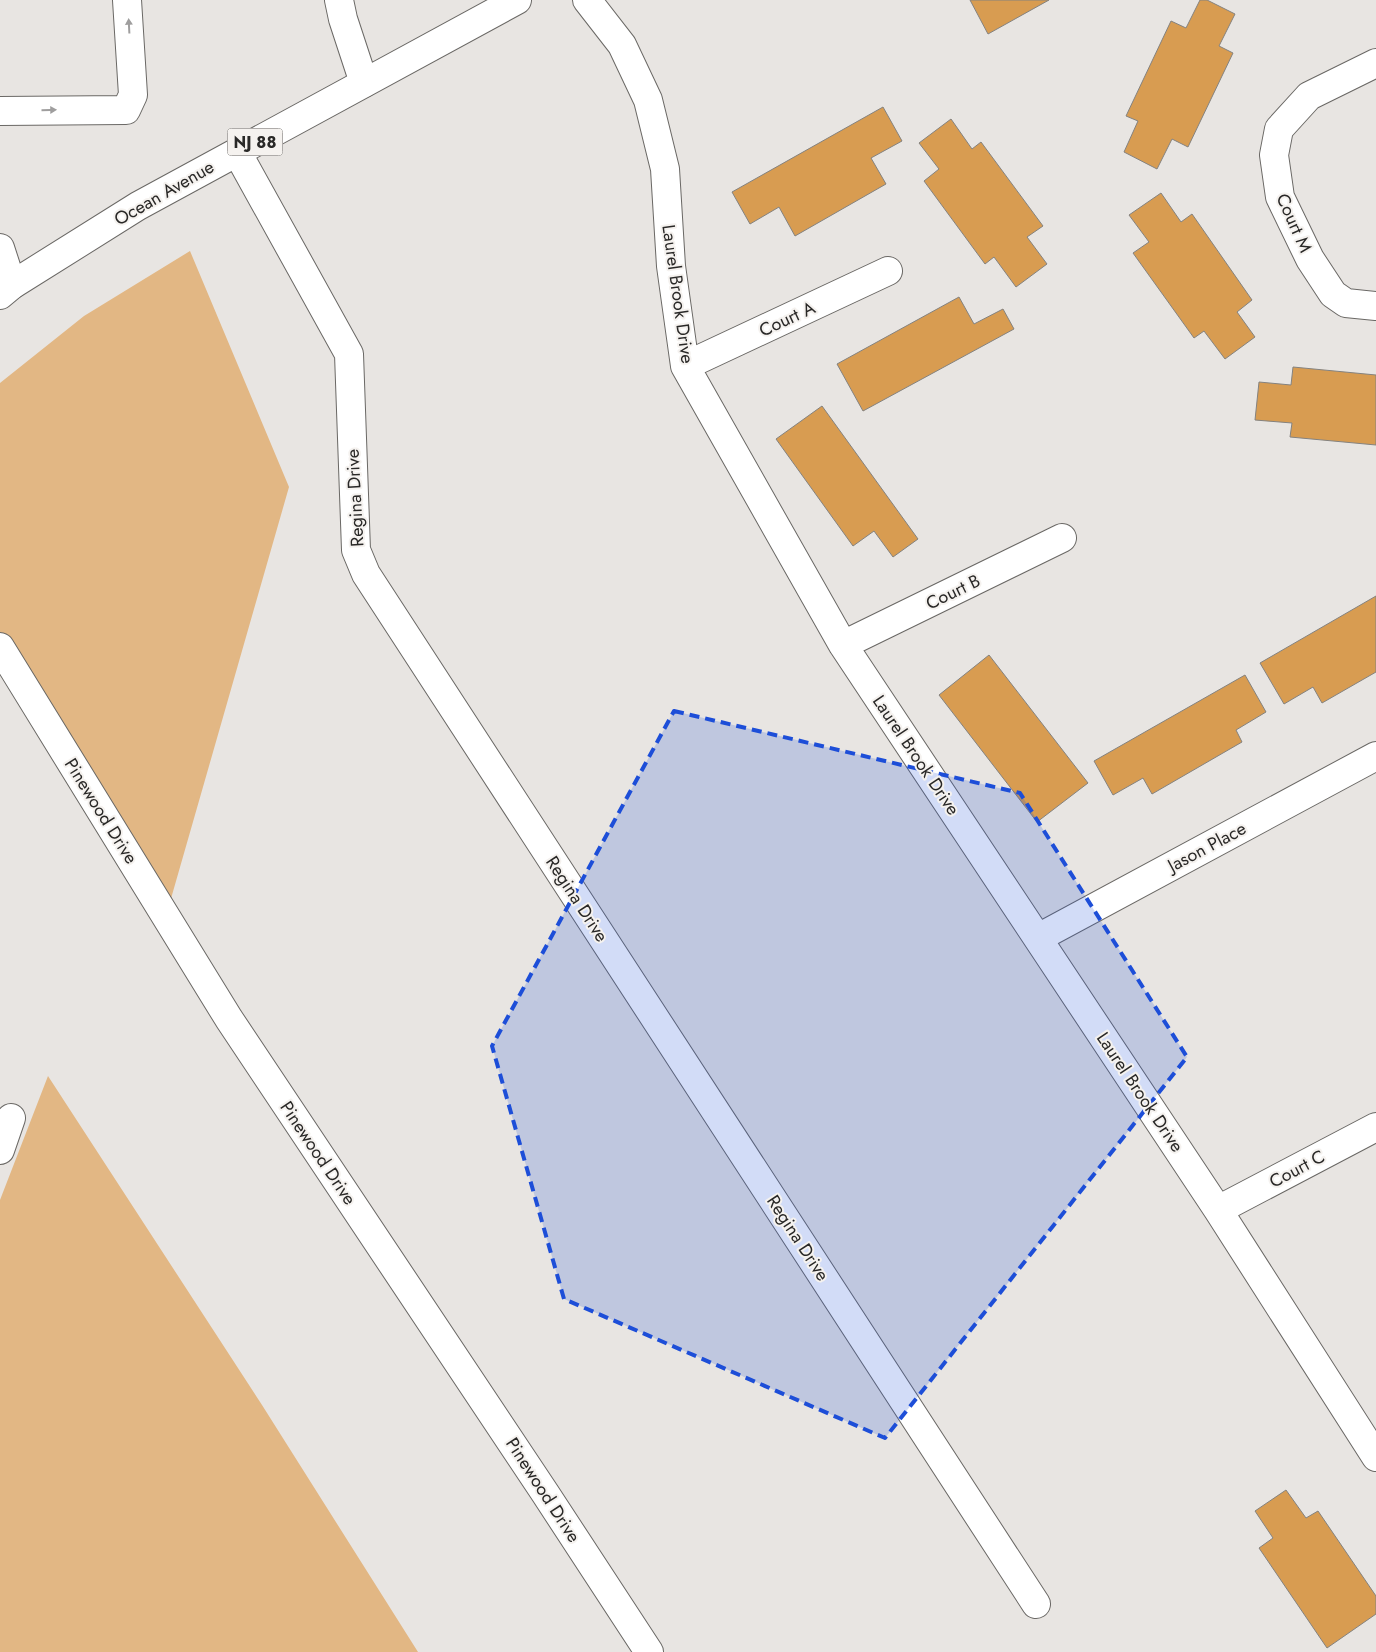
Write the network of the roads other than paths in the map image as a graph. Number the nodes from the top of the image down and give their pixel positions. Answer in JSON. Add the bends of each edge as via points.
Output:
{"nodes":[{"id":1,"x":127,"y":0,"type":"edge"},
{"id":2,"x":339,"y":0,"type":"edge"},
{"id":3,"x":517,"y":0,"type":"edge"},
{"id":4,"x":587,"y":0,"type":"edge"},
{"id":5,"x":1376,"y":63,"type":"edge"},
{"id":6,"x":364,"y":83,"type":"junction"},
{"id":7,"x":0,"y":111,"type":"edge"},
{"id":8,"x":237,"y":152,"type":"junction"},
{"id":9,"x":0,"y":248,"type":"edge"},
{"id":10,"x":888,"y":271,"type":"dead end"},
{"id":11,"x":6,"y":290,"type":"edge"},
{"id":12,"x":1376,"y":306,"type":"edge"},
{"id":13,"x":685,"y":366,"type":"junction"},
{"id":14,"x":1062,"y":538,"type":"dead end"},
{"id":15,"x":843,"y":645,"type":"junction"},
{"id":16,"x":0,"y":647,"type":"edge"},
{"id":17,"x":1376,"y":756,"type":"edge"},
{"id":18,"x":1038,"y":938,"type":"junction"},
{"id":19,"x":11,"y":1118,"type":"dead end"},
{"id":20,"x":1376,"y":1127,"type":"edge"},
{"id":21,"x":0,"y":1150,"type":"edge"},
{"id":22,"x":1218,"y":1210,"type":"junction"},
{"id":23,"x":1376,"y":1457,"type":"edge"},
{"id":24,"x":1036,"y":1604,"type":"dead end"},
{"id":25,"x":649,"y":1652,"type":"edge"}],
"edges":[{"from":7,"to":1,"type":"street","one_way":true,"via":[[126,110],[133,95]]},
{"from":2,"to":6,"type":"street"},
{"from":3,"to":6,"type":"street","name":"Ocean Avenue","number":"NJ 88"},
{"from":4,"to":13,"type":"street","name":"Laurel Brook Drive","via":[[622,44],[648,100],[664,169],[671,266]]},
{"from":5,"to":12,"type":"street","name":"Court M","via":[[1309,96],[1279,129],[1274,155],[1280,197],[1310,259],[1333,294],[1346,303]]},
{"from":6,"to":8,"type":"street","name":"Ocean Avenue","number":"NJ 88"},
{"from":8,"to":11,"type":"street","name":"Ocean Avenue","number":"NJ 88","via":[[138,206]]},
{"from":8,"to":24,"type":"street","name":"Regina Drive","via":[[349,354],[356,550],[366,574]]},
{"from":9,"to":11,"type":"street"},
{"from":10,"to":13,"type":"street","name":"Court A"},
{"from":13,"to":15,"type":"street","name":"Laurel Brook Drive"},
{"from":14,"to":15,"type":"street","name":"Court B"},
{"from":15,"to":18,"type":"street","name":"Laurel Brook Drive"},
{"from":16,"to":25,"type":"street","name":"Pinewood Drive","via":[[229,1019]]},
{"from":17,"to":18,"type":"street","name":"Jason Place"},
{"from":18,"to":22,"type":"street","name":"Laurel Brook Drive"},
{"from":19,"to":21,"type":"street"},
{"from":20,"to":22,"type":"street","name":"Court C"},
{"from":22,"to":23,"type":"street","name":"Laurel Brook Drive"}]}
